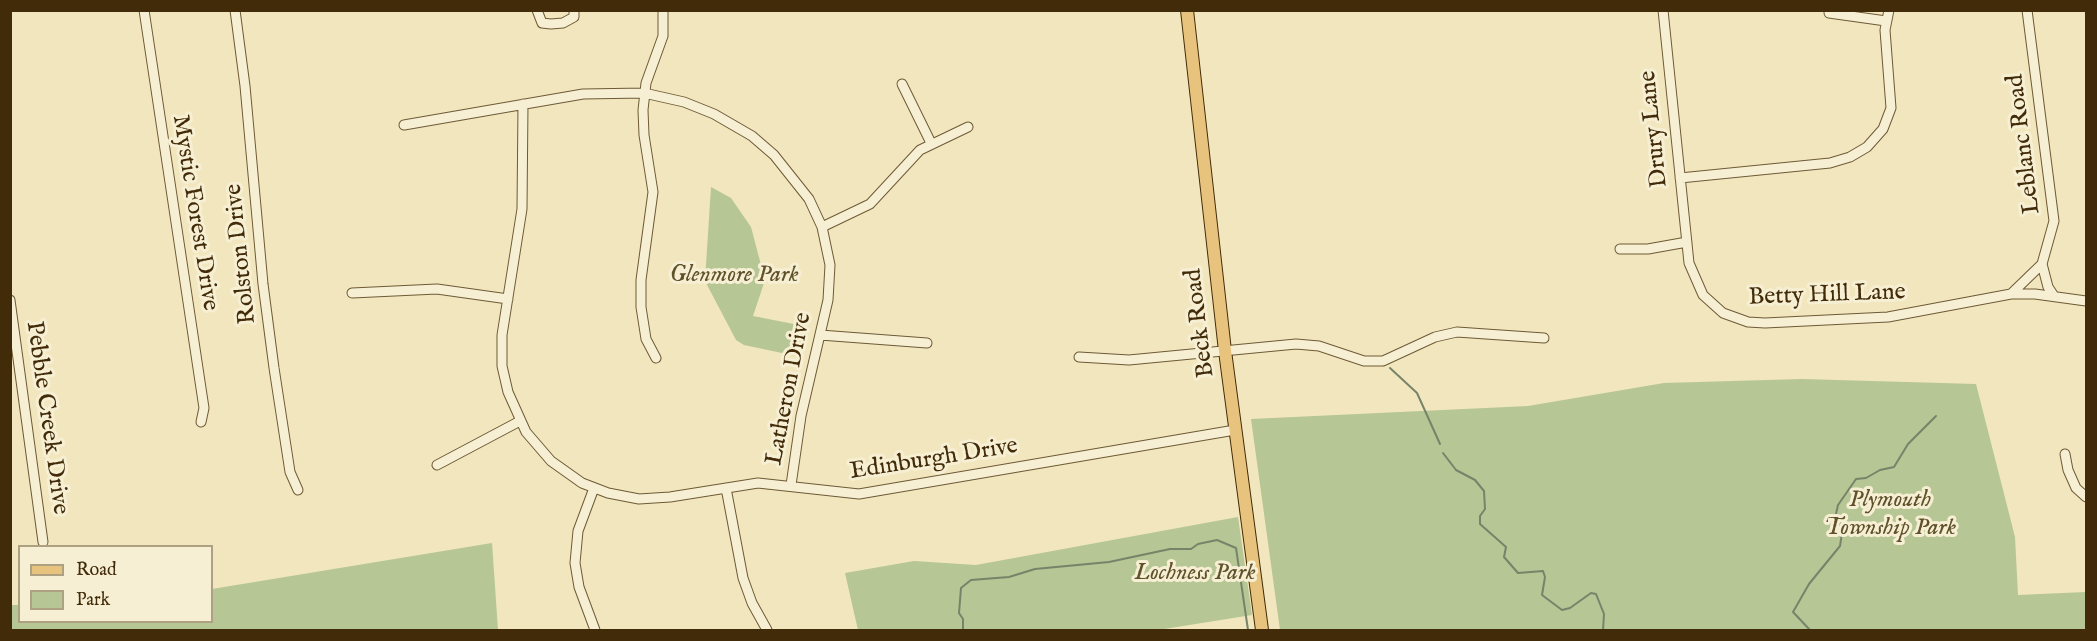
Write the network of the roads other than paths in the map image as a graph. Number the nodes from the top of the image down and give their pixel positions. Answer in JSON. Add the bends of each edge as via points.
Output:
{"nodes":[{"id":1,"x":144,"y":10,"type":"edge"},
{"id":2,"x":234,"y":10,"type":"edge"},
{"id":3,"x":537,"y":10,"type":"edge"},
{"id":4,"x":574,"y":10,"type":"edge"},
{"id":5,"x":663,"y":10,"type":"edge"},
{"id":6,"x":1187,"y":10,"type":"edge"},
{"id":7,"x":1663,"y":10,"type":"edge"},
{"id":8,"x":1889,"y":10,"type":"edge"},
{"id":9,"x":2027,"y":10,"type":"edge"},
{"id":10,"x":1828,"y":13,"type":"dead end"},
{"id":11,"x":1886,"y":21,"type":"junction"},
{"id":12,"x":902,"y":84,"type":"dead end"},
{"id":13,"x":644,"y":93,"type":"junction"},
{"id":14,"x":523,"y":104,"type":"junction"},
{"id":15,"x":404,"y":125,"type":"dead end"},
{"id":16,"x":968,"y":127,"type":"dead end"},
{"id":17,"x":931,"y":143,"type":"junction"},
{"id":18,"x":1680,"y":178,"type":"junction"},
{"id":19,"x":822,"y":227,"type":"junction"},
{"id":20,"x":1687,"y":242,"type":"junction"},
{"id":21,"x":1620,"y":249,"type":"dead end"},
{"id":22,"x":2042,"y":264,"type":"junction"},
{"id":23,"x":352,"y":293,"type":"dead end"},
{"id":24,"x":2011,"y":294,"type":"junction"},
{"id":25,"x":2054,"y":296,"type":"junction"},
{"id":26,"x":508,"y":299,"type":"junction"},
{"id":27,"x":10,"y":300,"type":"edge"},
{"id":28,"x":2086,"y":301,"type":"edge"},
{"id":29,"x":820,"y":335,"type":"junction"},
{"id":30,"x":1544,"y":338,"type":"dead end"},
{"id":31,"x":927,"y":344,"type":"dead end"},
{"id":32,"x":1225,"y":351,"type":"junction"},
{"id":33,"x":1079,"y":357,"type":"dead end"},
{"id":34,"x":656,"y":358,"type":"dead end"},
{"id":35,"x":520,"y":421,"type":"junction"},
{"id":36,"x":201,"y":422,"type":"dead end"},
{"id":37,"x":1235,"y":430,"type":"junction"},
{"id":38,"x":2065,"y":454,"type":"dead end"},
{"id":39,"x":436,"y":465,"type":"dead end"},
{"id":40,"x":792,"y":485,"type":"junction"},
{"id":41,"x":594,"y":488,"type":"junction"},
{"id":42,"x":726,"y":488,"type":"junction"},
{"id":43,"x":298,"y":490,"type":"dead end"},
{"id":44,"x":2086,"y":497,"type":"edge"},
{"id":45,"x":43,"y":542,"type":"dead end"},
{"id":46,"x":595,"y":630,"type":"edge"},
{"id":47,"x":767,"y":630,"type":"edge"},
{"id":48,"x":1262,"y":630,"type":"edge"}],
"edges":[{"from":1,"to":36,"type":"street","name":"Mystic Forest Drive","via":[[204,408]]},
{"from":2,"to":43,"type":"street","name":"Rolston Drive","via":[[274,368],[290,472]]},
{"from":3,"to":4,"type":"street","via":[[542,23],[551,24],[573,17]]},
{"from":5,"to":13,"type":"street","via":[[661,47]]},
{"from":6,"to":32,"type":"main road","name":"Beck Road"},
{"from":7,"to":18,"type":"street","name":"Drury Lane"},
{"from":8,"to":11,"type":"street"},
{"from":9,"to":22,"type":"street","name":"Leblanc Road","via":[[2054,210],[2052,233]]},
{"from":10,"to":11,"type":"street"},
{"from":11,"to":18,"type":"street","via":[[1891,108],[1883,129],[1867,147],[1830,163]]},
{"from":12,"to":17,"type":"street"},
{"from":13,"to":14,"type":"street","name":"Latheron Drive","via":[[594,93]]},
{"from":13,"to":19,"type":"street","name":"Latheron Drive","via":[[698,107],[752,136],[793,176]]},
{"from":13,"to":34,"type":"street","via":[[644,135],[653,192],[641,307],[646,339]]},
{"from":14,"to":15,"type":"street","name":"Latheron Drive"},
{"from":14,"to":26,"type":"street","name":"Edinburgh Drive","via":[[522,209]]},
{"from":16,"to":17,"type":"street"},
{"from":17,"to":19,"type":"street","via":[[908,161],[870,204]]},
{"from":18,"to":20,"type":"street","name":"Drury Lane"},
{"from":19,"to":29,"type":"street","name":"Latheron Drive","via":[[830,277]]},
{"from":20,"to":21,"type":"street"},
{"from":20,"to":24,"type":"street","name":"Betty Hill Lane","via":[[1691,273],[1703,295],[1723,313],[1748,322],[1888,317]]},
{"from":22,"to":24,"type":"street","name":"Leblanc Road"},
{"from":22,"to":25,"type":"street"},
{"from":23,"to":26,"type":"street","via":[[437,289]]},
{"from":24,"to":25,"type":"street"},
{"from":25,"to":28,"type":"street"},
{"from":26,"to":35,"type":"street","name":"Edinburgh Drive","via":[[502,366]]},
{"from":27,"to":45,"type":"street","name":"Pebble Creek Drive"},
{"from":29,"to":31,"type":"street"},
{"from":29,"to":40,"type":"street","name":"Latheron Drive","via":[[801,416]]},
{"from":30,"to":32,"type":"street","via":[[1457,332],[1435,337],[1383,361],[1364,362],[1319,346],[1296,344]]},
{"from":32,"to":33,"type":"street","via":[[1129,360]]},
{"from":32,"to":37,"type":"main road","name":"Beck Road"},
{"from":35,"to":39,"type":"street"},
{"from":35,"to":41,"type":"street","name":"Edinburgh Drive","via":[[551,461]]},
{"from":37,"to":40,"type":"street","name":"Edinburgh Drive","via":[[860,494]]},
{"from":37,"to":48,"type":"main road","name":"Beck Road"},
{"from":38,"to":44,"type":"street","via":[[2076,488]]},
{"from":40,"to":42,"type":"street","name":"Edinburgh Drive","via":[[758,483]]},
{"from":41,"to":42,"type":"street","name":"Edinburgh Drive","via":[[623,497],[651,499]]},
{"from":41,"to":46,"type":"street","via":[[578,531],[575,563],[579,587]]},
{"from":42,"to":47,"type":"street","via":[[743,578]]}]}
